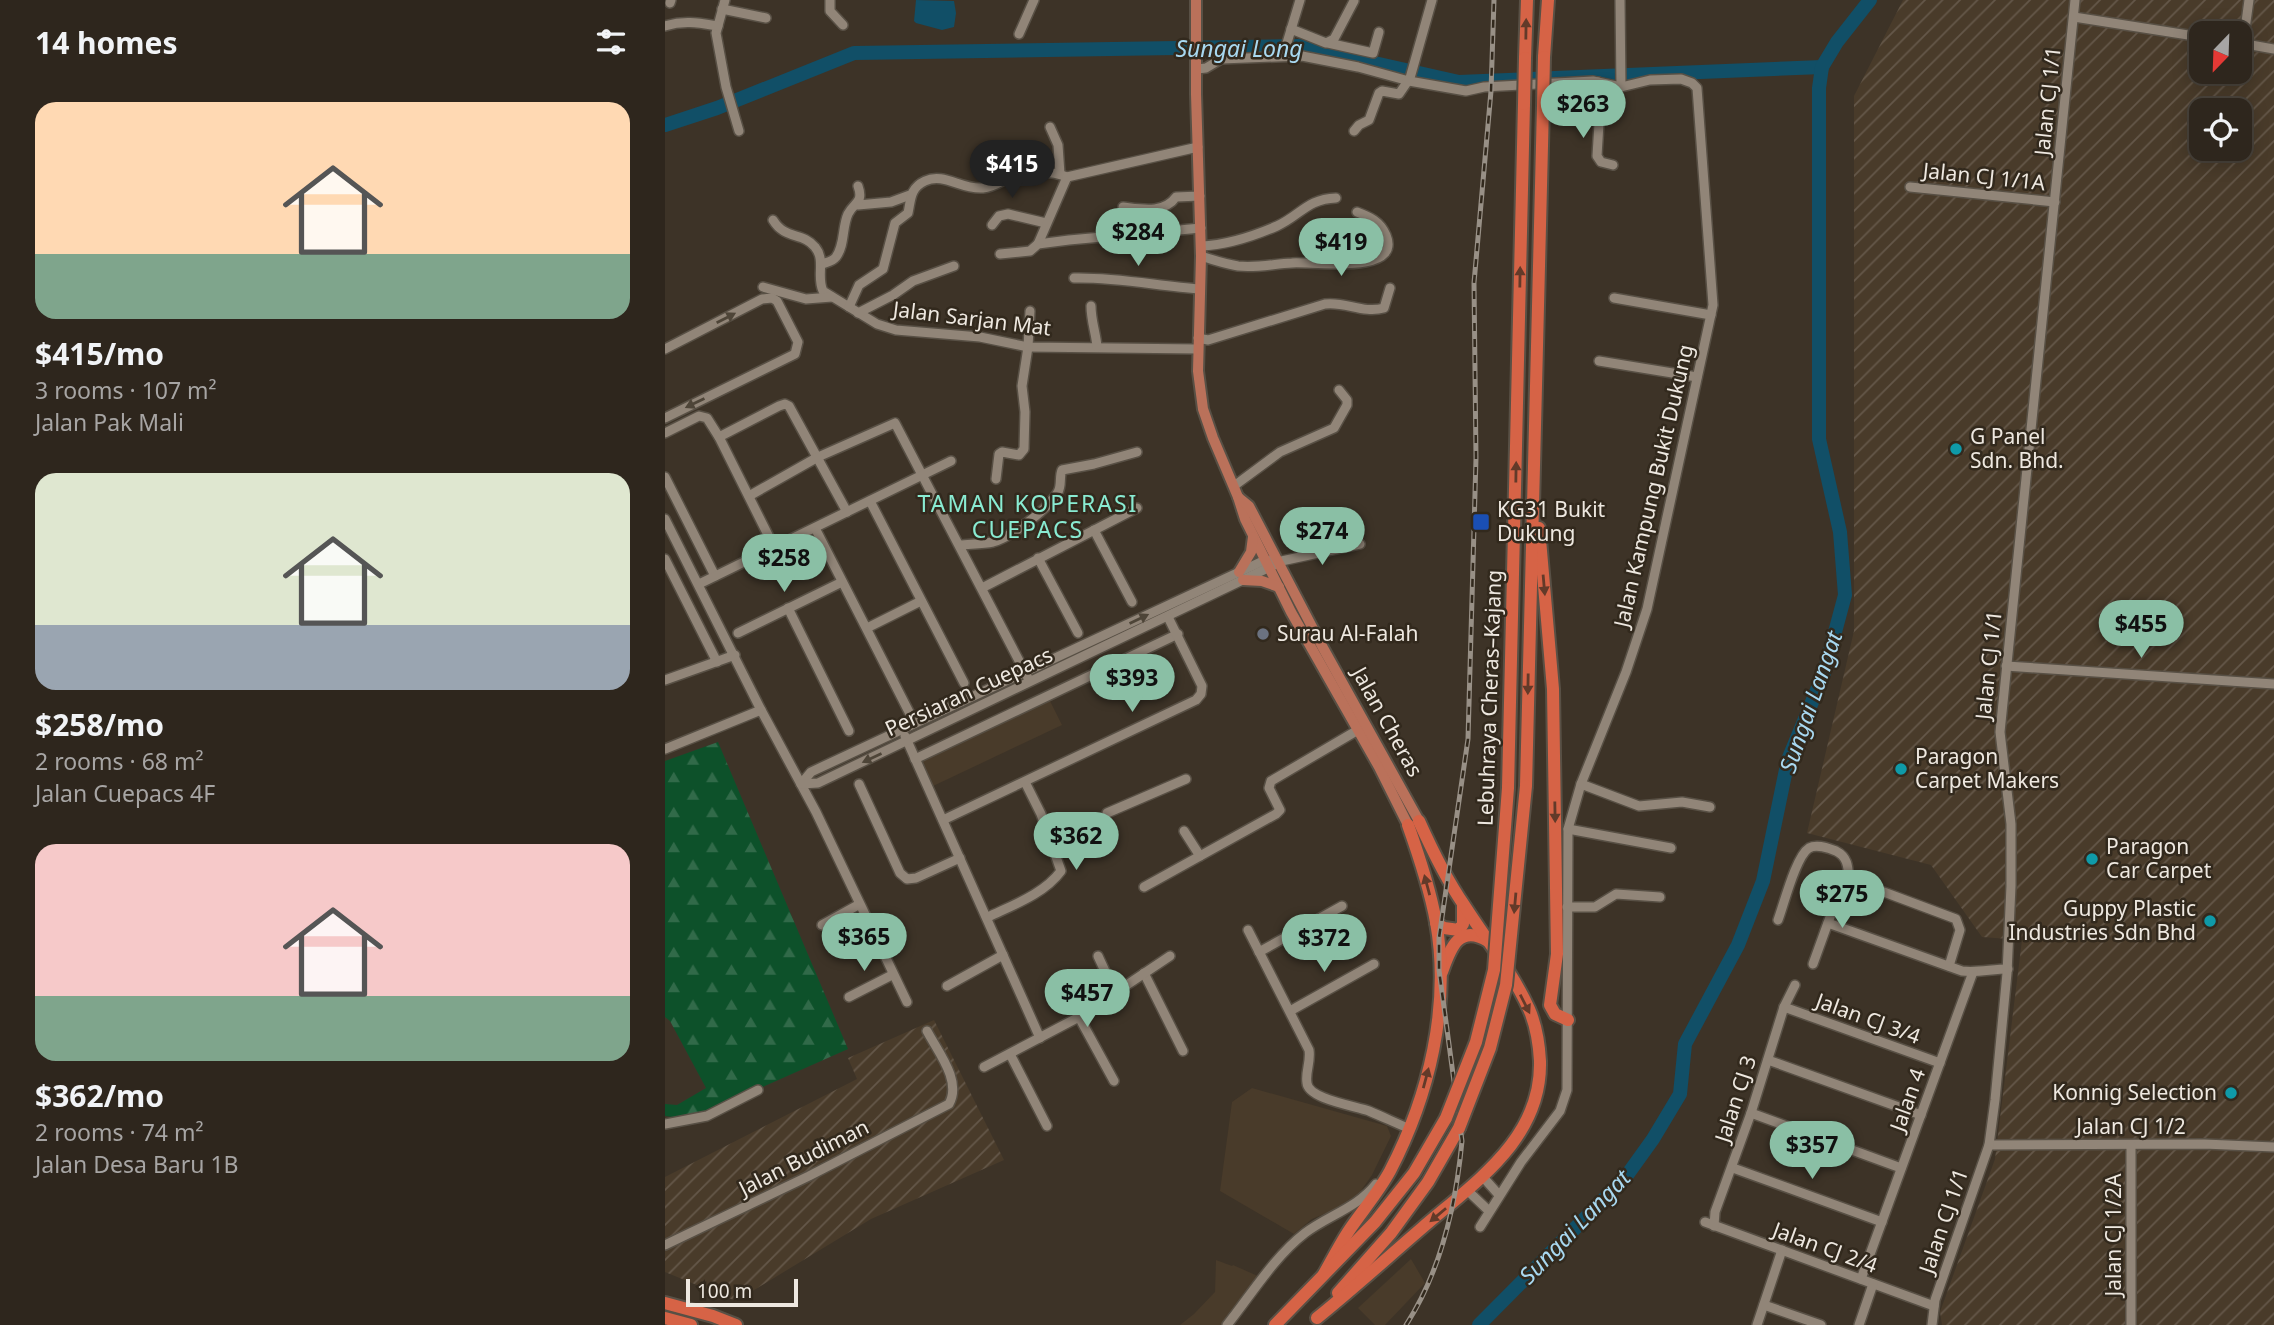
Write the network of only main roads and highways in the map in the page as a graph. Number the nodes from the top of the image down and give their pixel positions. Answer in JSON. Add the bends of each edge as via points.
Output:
{"nodes":[{"id":1,"x":1196,"y":0,"type":"edge"},
{"id":2,"x":1527,"y":0,"type":"edge"},
{"id":3,"x":1548,"y":0,"type":"edge"},
{"id":4,"x":1534,"y":469,"type":"junction"},
{"id":5,"x":1236,"y":492,"type":"junction"},
{"id":6,"x":1253,"y":534,"type":"junction"},
{"id":7,"x":1271,"y":563,"type":"junction"},
{"id":8,"x":1279,"y":587,"type":"junction"},
{"id":9,"x":1413,"y":823,"type":"junction"},
{"id":10,"x":1463,"y":905,"type":"junction"},
{"id":11,"x":1436,"y":923,"type":"junction"},
{"id":12,"x":1490,"y":943,"type":"junction"},
{"id":13,"x":1441,"y":976,"type":"junction"},
{"id":14,"x":1568,"y":1020,"type":"road end"},
{"id":15,"x":1324,"y":1274,"type":"junction"},
{"id":16,"x":665,"y":1303,"type":"edge"},
{"id":17,"x":665,"y":1318,"type":"edge"},
{"id":18,"x":1314,"y":1321,"type":"edge"},
{"id":19,"x":691,"y":1325,"type":"edge"},
{"id":20,"x":736,"y":1325,"type":"edge"},
{"id":21,"x":1275,"y":1325,"type":"edge"}],
"edges":[{"from":1,"to":5,"type":"main road","name":"Jalan Cheras","via":[[1201,228],[1198,371],[1203,409]]},
{"from":15,"to":2,"type":"highway","name":"Lebuhraya Cheras–Kajang","one_way":true,"bridge":true,"via":[[1375,1223],[1414,1173],[1446,1118],[1476,1042],[1494,970],[1509,788]]},
{"from":3,"to":4,"type":"highway","name":"Lebuhraya Cheras–Kajang","bridge":true},
{"from":4,"to":14,"type":"highway","one_way":true,"via":[[1553,689],[1557,954],[1550,1005],[1555,1014]]},
{"from":4,"to":18,"type":"highway","name":"Lebuhraya Cheras–Kajang","one_way":true,"bridge":true,"via":[[1526,786],[1506,985],[1490,1048],[1459,1128],[1428,1182],[1391,1233]]},
{"from":5,"to":6,"type":"main road","name":"Jalan Cheras"},
{"from":5,"to":7,"type":"main road","name":"Jalan Cheras","via":[[1249,506]]},
{"from":6,"to":7,"type":"main road","name":"Jalan Cheras"},
{"from":6,"to":8,"type":"main road","via":[[1241,576]]},
{"from":7,"to":8,"type":"main road","name":"Jalan Cheras"},
{"from":7,"to":9,"type":"main road","name":"Jalan Cheras"},
{"from":8,"to":9,"type":"main road","name":"Jalan Cheras"},
{"from":9,"to":10,"type":"highway"},
{"from":11,"to":9,"type":"highway","one_way":true},
{"from":10,"to":11,"type":"highway","via":[[1459,930]]},
{"from":10,"to":12,"type":"highway"},
{"from":11,"to":13,"type":"highway"},
{"from":12,"to":13,"type":"highway","via":[[1480,936],[1461,937]]},
{"from":12,"to":18,"type":"highway","one_way":true,"via":[[1529,1009],[1539,1042],[1540,1077],[1525,1126],[1483,1177]]},
{"from":15,"to":13,"type":"highway","one_way":true,"via":[[1371,1202],[1410,1129],[1428,1073]]},
{"from":15,"to":21,"type":"highway","name":"Lebuhraya Cheras–Kajang"},
{"from":16,"to":20,"type":"highway"},
{"from":17,"to":19,"type":"highway"}]}
